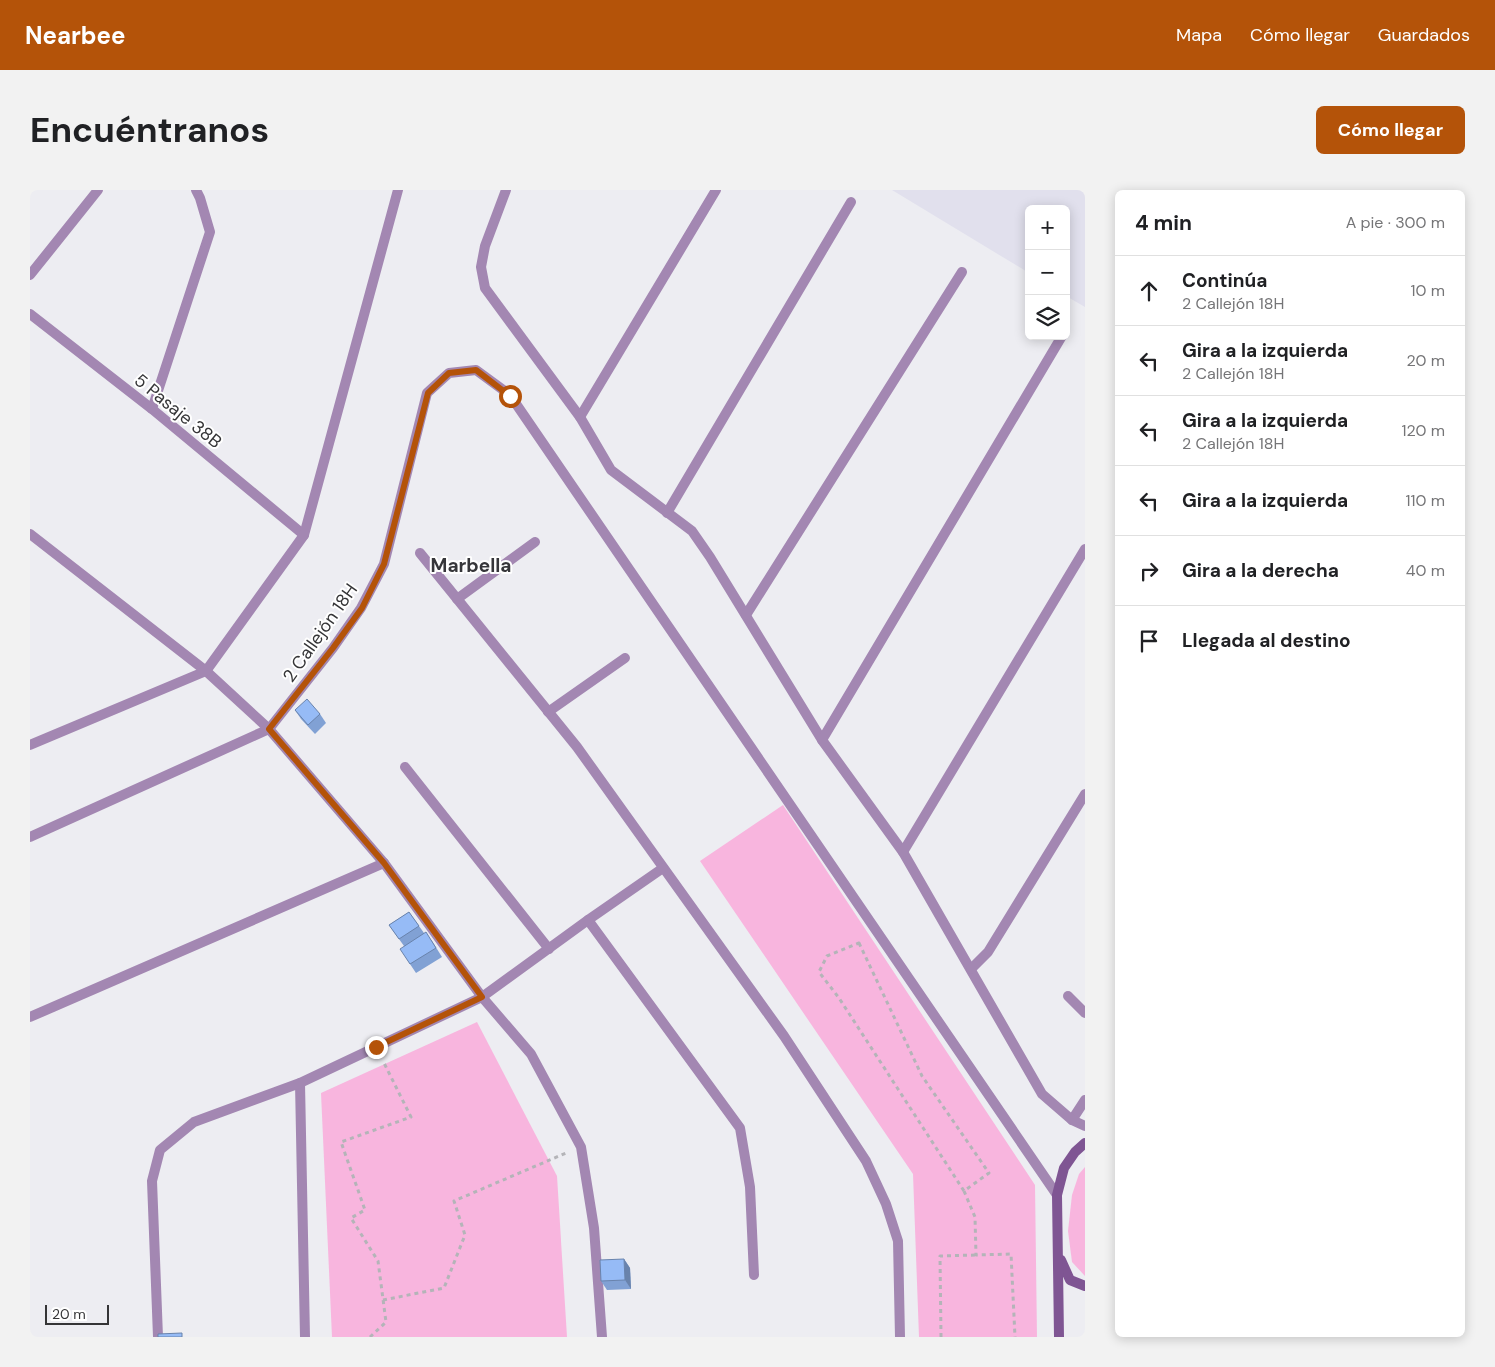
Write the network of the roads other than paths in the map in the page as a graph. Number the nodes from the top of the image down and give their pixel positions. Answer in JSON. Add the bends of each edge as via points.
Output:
{"nodes":[{"id":1,"x":98,"y":190,"type":"edge"},
{"id":2,"x":196,"y":190,"type":"edge"},
{"id":3,"x":398,"y":190,"type":"edge"},
{"id":4,"x":506,"y":190,"type":"edge"},
{"id":5,"x":716,"y":190,"type":"edge"},
{"id":6,"x":851,"y":202,"type":"dead end"},
{"id":7,"x":962,"y":272,"type":"dead end"},
{"id":8,"x":30,"y":275,"type":"edge"},
{"id":9,"x":30,"y":314,"type":"edge"},
{"id":10,"x":1060,"y":340,"type":"edge"},
{"id":11,"x":152,"y":410,"type":"junction"},
{"id":12,"x":580,"y":417,"type":"junction"},
{"id":13,"x":667,"y":513,"type":"junction"},
{"id":14,"x":30,"y":534,"type":"edge"},
{"id":15,"x":304,"y":535,"type":"junction"},
{"id":16,"x":535,"y":542,"type":"dead end"},
{"id":17,"x":1085,"y":549,"type":"edge"},
{"id":18,"x":420,"y":554,"type":"dead end"},
{"id":19,"x":457,"y":599,"type":"junction"},
{"id":20,"x":746,"y":615,"type":"junction"},
{"id":21,"x":625,"y":658,"type":"dead end"},
{"id":22,"x":206,"y":672,"type":"junction"},
{"id":23,"x":548,"y":712,"type":"junction"},
{"id":24,"x":269,"y":729,"type":"junction"},
{"id":25,"x":822,"y":740,"type":"junction"},
{"id":26,"x":30,"y":745,"type":"edge"},
{"id":27,"x":405,"y":766,"type":"dead end"},
{"id":28,"x":1085,"y":794,"type":"edge"},
{"id":29,"x":30,"y":837,"type":"edge"},
{"id":30,"x":903,"y":852,"type":"junction"},
{"id":31,"x":384,"y":863,"type":"junction"},
{"id":32,"x":663,"y":868,"type":"junction"},
{"id":33,"x":588,"y":920,"type":"junction"},
{"id":34,"x":548,"y":949,"type":"junction"},
{"id":35,"x":971,"y":969,"type":"junction"},
{"id":36,"x":1068,"y":996,"type":"dead end"},
{"id":37,"x":482,"y":997,"type":"junction"},
{"id":38,"x":1085,"y":1013,"type":"edge"},
{"id":39,"x":30,"y":1018,"type":"edge"},
{"id":40,"x":300,"y":1083,"type":"junction"},
{"id":41,"x":1085,"y":1100,"type":"edge"},
{"id":42,"x":1072,"y":1120,"type":"junction"},
{"id":43,"x":1085,"y":1126,"type":"edge"},
{"id":44,"x":1085,"y":1143,"type":"edge"},
{"id":45,"x":1057,"y":1195,"type":"junction"},
{"id":46,"x":1059,"y":1252,"type":"junction"},
{"id":47,"x":754,"y":1276,"type":"dead end"},
{"id":48,"x":1085,"y":1286,"type":"edge"},
{"id":49,"x":158,"y":1337,"type":"edge"},
{"id":50,"x":304,"y":1337,"type":"edge"},
{"id":51,"x":602,"y":1337,"type":"edge"},
{"id":52,"x":900,"y":1337,"type":"edge"},
{"id":53,"x":1059,"y":1337,"type":"edge"}],
"edges":[{"from":1,"to":8,"type":"street"},
{"from":2,"to":11,"type":"street","via":[[210,232]]},
{"from":3,"to":15,"type":"street"},
{"from":4,"to":12,"type":"street","via":[[485,246],[481,267],[485,288]]},
{"from":5,"to":12,"type":"street"},
{"from":6,"to":13,"type":"street"},
{"from":7,"to":20,"type":"street"},
{"from":9,"to":11,"type":"street","name":"5 Pasaje 38B"},
{"from":10,"to":25,"type":"street"},
{"from":11,"to":15,"type":"street","name":"5 Pasaje 38B"},
{"from":12,"to":13,"type":"street","via":[[611,470]]},
{"from":13,"to":20,"type":"street","via":[[692,531]]},
{"from":14,"to":22,"type":"street"},
{"from":15,"to":22,"type":"street"},
{"from":16,"to":19,"type":"street"},
{"from":17,"to":30,"type":"street"},
{"from":18,"to":19,"type":"street"},
{"from":19,"to":23,"type":"street"},
{"from":20,"to":25,"type":"street"},
{"from":21,"to":23,"type":"street"},
{"from":22,"to":24,"type":"street"},
{"from":22,"to":26,"type":"street"},
{"from":23,"to":32,"type":"street","via":[[577,747]]},
{"from":24,"to":29,"type":"street","name":"2 Callejón 18H"},
{"from":24,"to":31,"type":"street"},
{"from":24,"to":45,"type":"street","name":"2 Callejón 18H","via":[[362,608],[384,564],[428,393],[449,373],[476,370],[510,396]]},
{"from":25,"to":30,"type":"street"},
{"from":27,"to":34,"type":"street"},
{"from":28,"to":35,"type":"street","via":[[988,952]]},
{"from":30,"to":35,"type":"street"},
{"from":31,"to":37,"type":"street"},
{"from":31,"to":39,"type":"street"},
{"from":32,"to":33,"type":"street"},
{"from":32,"to":52,"type":"street","via":[[784,1036],[866,1161],[886,1204],[898,1241]]},
{"from":33,"to":34,"type":"street"},
{"from":33,"to":47,"type":"street","via":[[740,1128],[750,1187]]},
{"from":34,"to":37,"type":"street"},
{"from":35,"to":42,"type":"street","via":[[1042,1094]]},
{"from":36,"to":38,"type":"street"},
{"from":37,"to":40,"type":"street"},
{"from":37,"to":51,"type":"street","via":[[531,1054],[581,1147],[594,1228]]},
{"from":40,"to":49,"type":"street","via":[[194,1122],[160,1150],[152,1181]]},
{"from":40,"to":50,"type":"street"},
{"from":41,"to":42,"type":"street"},
{"from":42,"to":43,"type":"street"},
{"from":44,"to":45,"type":"street","via":[[1064,1168]]},
{"from":45,"to":46,"type":"street"},
{"from":46,"to":48,"type":"street","via":[[1070,1280]]},
{"from":46,"to":53,"type":"street"}]}
